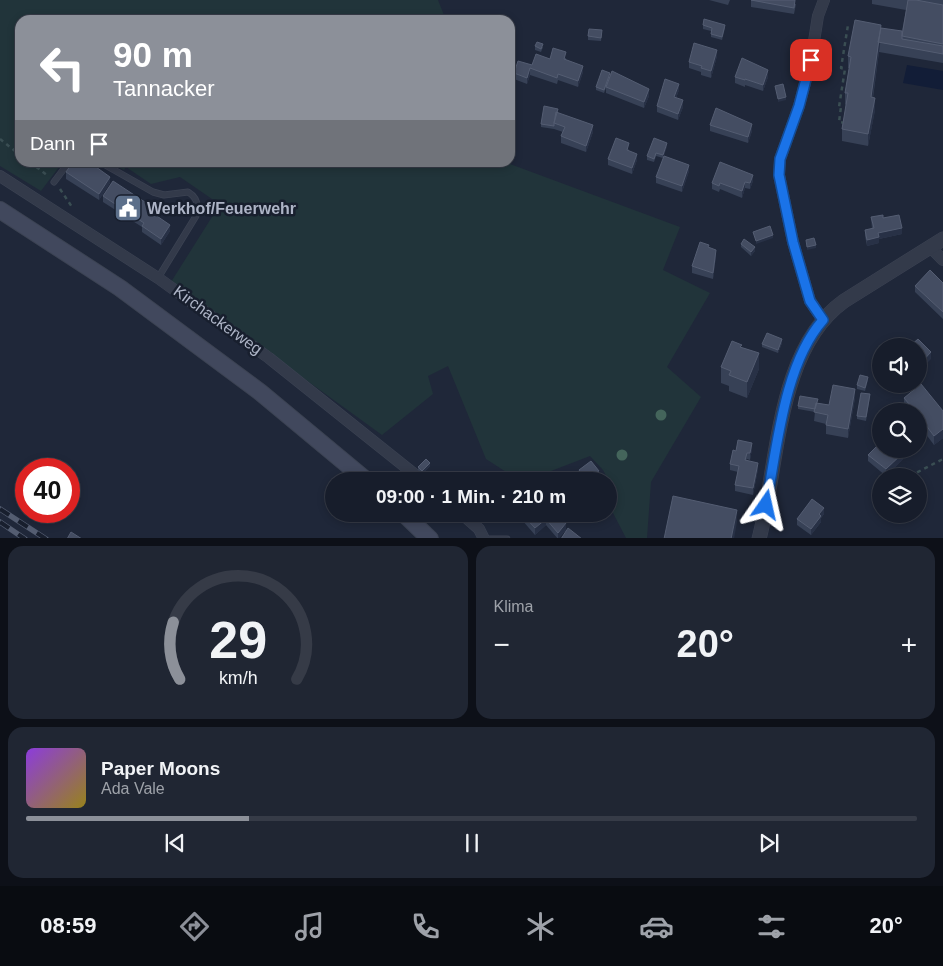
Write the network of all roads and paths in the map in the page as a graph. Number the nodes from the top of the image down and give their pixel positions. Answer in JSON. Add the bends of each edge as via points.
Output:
{"nodes":[{"id":1,"x":824,"y":0,"type":"edge"},
{"id":2,"x":848,"y":25,"type":"dead end"},
{"id":3,"x":845,"y":47,"type":"junction"},
{"id":4,"x":852,"y":48,"type":"edge"},
{"id":5,"x":842,"y":85,"type":"junction"},
{"id":6,"x":848,"y":86,"type":"edge"},
{"id":7,"x":845,"y":123,"type":"edge"},
{"id":8,"x":0,"y":140,"type":"edge"},
{"id":9,"x":15,"y":151,"type":"edge"},
{"id":10,"x":36,"y":167,"type":"edge"},
{"id":11,"x":65,"y":167,"type":"edge"},
{"id":12,"x":109,"y":167,"type":"edge"},
{"id":13,"x":0,"y":176,"type":"edge"},
{"id":14,"x":54,"y":182,"type":"junction"},
{"id":15,"x":73,"y":208,"type":"dead end"},
{"id":16,"x":0,"y":210,"type":"edge"},
{"id":17,"x":943,"y":239,"type":"edge"},
{"id":18,"x":930,"y":247,"type":"junction"},
{"id":19,"x":943,"y":260,"type":"edge"},
{"id":20,"x":158,"y":278,"type":"junction"},
{"id":21,"x":823,"y":320,"type":"junction"},
{"id":22,"x":943,"y":459,"type":"edge"},
{"id":23,"x":926,"y":468,"type":"edge"},
{"id":24,"x":356,"y":472,"type":"edge"},
{"id":25,"x":412,"y":472,"type":"edge"},
{"id":26,"x":413,"y":522,"type":"edge"},
{"id":27,"x":471,"y":522,"type":"edge"},
{"id":28,"x":430,"y":538,"type":"edge"},
{"id":29,"x":486,"y":538,"type":"edge"},
{"id":30,"x":507,"y":538,"type":"edge"},
{"id":31,"x":759,"y":538,"type":"edge"}],
"edges":[{"from":1,"to":21,"type":"street","via":[[799,106],[780,159],[779,175],[810,301]]},
{"from":2,"to":3,"type":"path"},
{"from":3,"to":4,"type":"path"},
{"from":3,"to":5,"type":"path"},
{"from":5,"to":6,"type":"path"},
{"from":5,"to":7,"type":"path","via":[[839,122]]},
{"from":8,"to":9,"type":"path"},
{"from":10,"to":14,"type":"path"},
{"from":11,"to":14,"type":"lane"},
{"from":12,"to":20,"type":"lane","via":[[153,192],[164,195],[188,192],[196,199],[196,216]]},
{"from":13,"to":20,"type":"street","name":"Kirchackerweg"},
{"from":14,"to":15,"type":"path"},
{"from":16,"to":24,"type":"main road","via":[[120,288],[260,392]]},
{"from":17,"to":18,"type":"street"},
{"from":18,"to":19,"type":"street"},
{"from":18,"to":21,"type":"street","via":[[844,301]]},
{"from":20,"to":25,"type":"street","name":"Kirchackerweg","via":[[270,358]]},
{"from":21,"to":31,"type":"street","via":[[804,347],[791,382]]},
{"from":22,"to":23,"type":"path"},
{"from":26,"to":28,"type":"main road"},
{"from":27,"to":29,"type":"street"},
{"from":29,"to":30,"type":"lane"}]}
